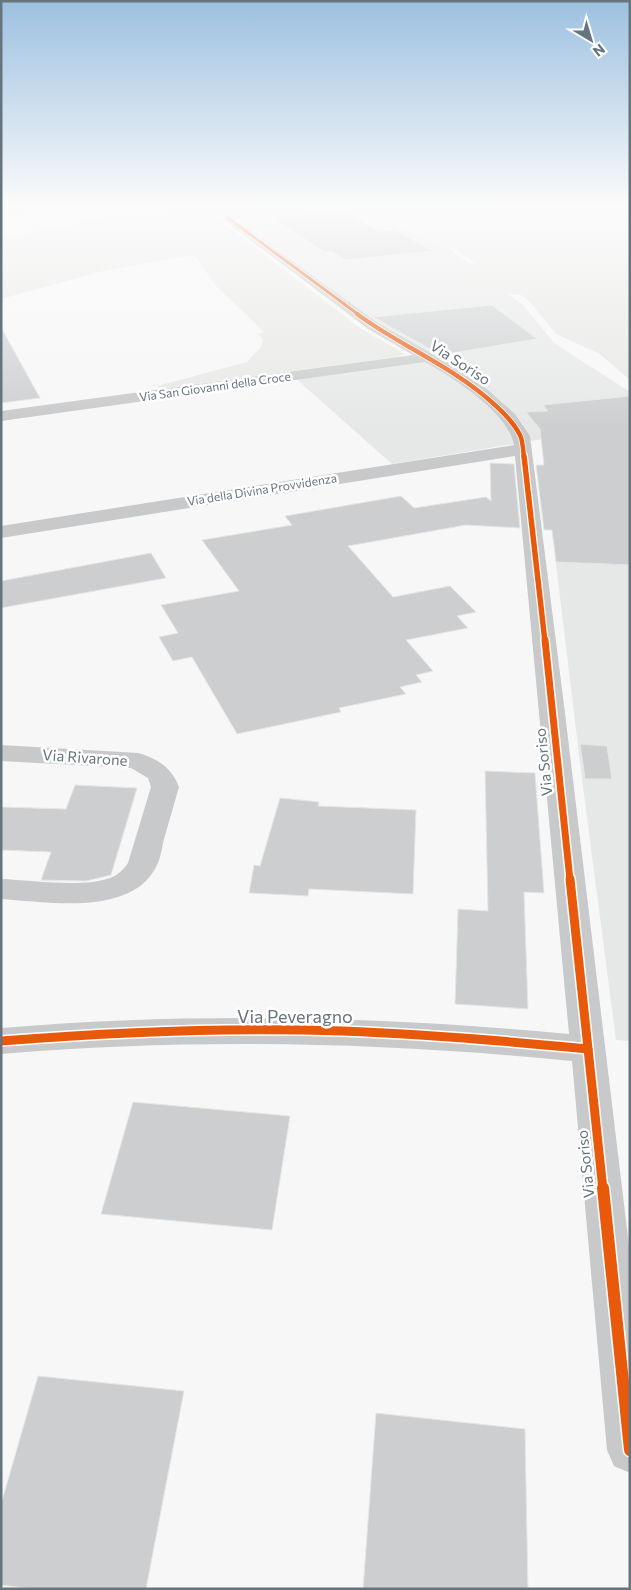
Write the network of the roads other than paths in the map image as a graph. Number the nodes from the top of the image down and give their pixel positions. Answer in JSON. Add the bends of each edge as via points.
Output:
{"nodes":[{"id":1,"x":310,"y":279,"type":"edge"},
{"id":2,"x":428,"y":357,"type":"junction"},
{"id":3,"x":1,"y":416,"type":"edge"},
{"id":4,"x":523,"y":449,"type":"junction"},
{"id":5,"x":1,"y":532,"type":"edge"},
{"id":6,"x":1,"y":753,"type":"edge"},
{"id":7,"x":1,"y":889,"type":"edge"},
{"id":8,"x":1,"y":1041,"type":"edge"},
{"id":9,"x":588,"y":1049,"type":"junction"},
{"id":10,"x":630,"y":1450,"type":"edge"}],
"edges":[{"from":1,"to":2,"type":"street","name":"Via Soriso","via":[[373,326]]},
{"from":2,"to":3,"type":"street","name":"Via San Giovanni della Croce"},
{"from":2,"to":4,"type":"street","name":"Via Soriso","via":[[498,406],[518,430]]},
{"from":4,"to":5,"type":"street","name":"Via della Divina Provvidenza"},
{"from":4,"to":9,"type":"street","name":"Via Soriso"},
{"from":6,"to":7,"type":"street","name":"Via Rivarone","via":[[138,762],[157,772],[165,787],[143,864],[139,872],[122,885],[96,891]]},
{"from":8,"to":9,"type":"street","name":"Via Peveragno","via":[[149,1033],[325,1031],[456,1037]]},
{"from":9,"to":10,"type":"street","name":"Via Soriso"}]}
